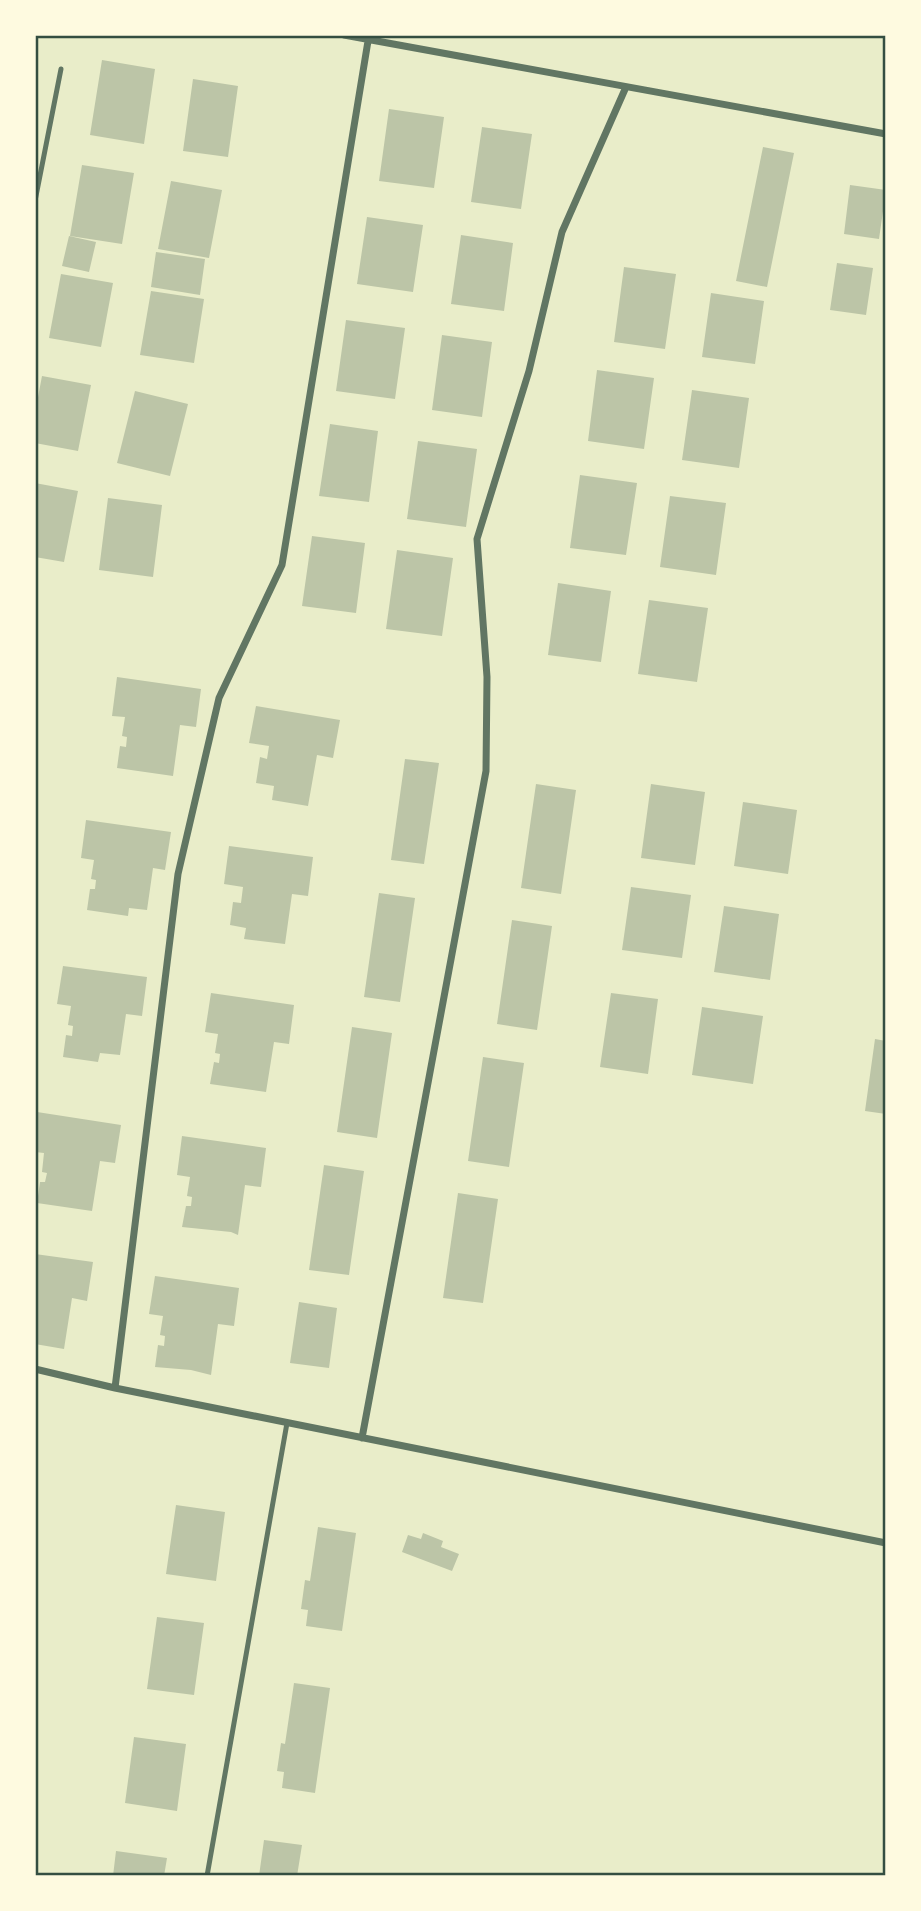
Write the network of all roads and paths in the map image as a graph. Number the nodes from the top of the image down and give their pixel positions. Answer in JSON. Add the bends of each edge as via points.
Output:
{"nodes":[{"id":1,"x":344,"y":35,"type":"edge"},
{"id":2,"x":368,"y":41,"type":"junction"},
{"id":3,"x":61,"y":69,"type":"dead end"},
{"id":4,"x":626,"y":87,"type":"junction"},
{"id":5,"x":886,"y":134,"type":"edge"},
{"id":6,"x":35,"y":155,"type":"edge"},
{"id":7,"x":44,"y":156,"type":"junction"},
{"id":8,"x":35,"y":201,"type":"edge"},
{"id":9,"x":35,"y":1369,"type":"edge"},
{"id":10,"x":115,"y":1388,"type":"junction"},
{"id":11,"x":287,"y":1423,"type":"junction"},
{"id":12,"x":362,"y":1438,"type":"junction"},
{"id":13,"x":886,"y":1543,"type":"edge"},
{"id":14,"x":206,"y":1876,"type":"edge"}],
"edges":[{"from":1,"to":2,"type":"street"},
{"from":2,"to":4,"type":"street"},
{"from":2,"to":10,"type":"street","via":[[282,565],[219,698],[178,874]]},
{"from":3,"to":7,"type":"lane"},
{"from":4,"to":5,"type":"street"},
{"from":4,"to":12,"type":"street","via":[[562,232],[529,371],[477,538],[487,677],[486,771]]},
{"from":6,"to":7,"type":"lane"},
{"from":7,"to":8,"type":"lane"},
{"from":9,"to":10,"type":"street"},
{"from":10,"to":11,"type":"street"},
{"from":11,"to":12,"type":"street"},
{"from":11,"to":14,"type":"lane"},
{"from":12,"to":13,"type":"street"}]}
